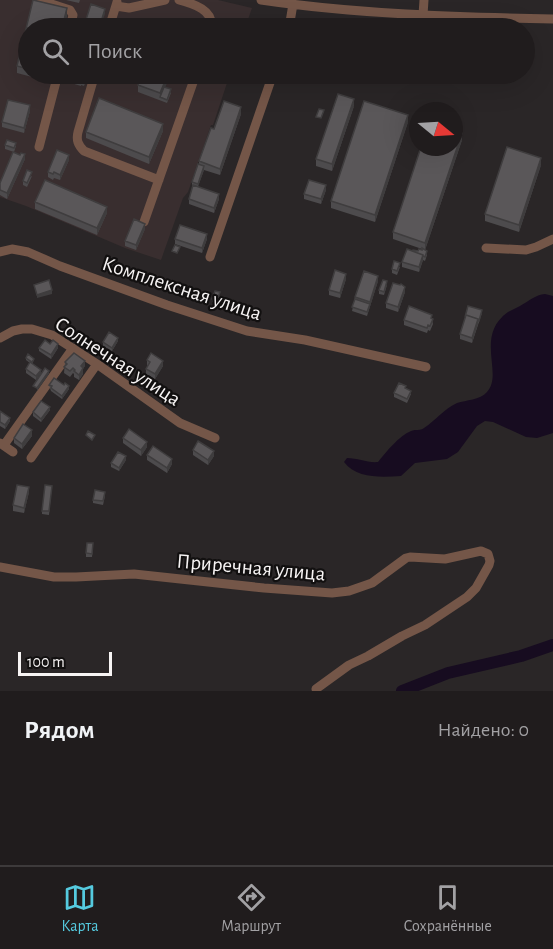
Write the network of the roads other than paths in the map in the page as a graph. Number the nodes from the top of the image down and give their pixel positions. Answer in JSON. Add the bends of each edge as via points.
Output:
{"nodes":[{"id":1,"x":39,"y":0,"type":"edge"},
{"id":2,"x":165,"y":0,"type":"edge"},
{"id":3,"x":179,"y":0,"type":"edge"},
{"id":4,"x":261,"y":0,"type":"edge"},
{"id":5,"x":364,"y":0,"type":"edge"},
{"id":6,"x":424,"y":0,"type":"edge"},
{"id":7,"x":117,"y":3,"type":"edge"},
{"id":8,"x":293,"y":4,"type":"junction"},
{"id":9,"x":363,"y":11,"type":"junction"},
{"id":10,"x":423,"y":15,"type":"junction"},
{"id":11,"x":72,"y":18,"type":"edge"},
{"id":12,"x":112,"y":18,"type":"edge"},
{"id":13,"x":210,"y":18,"type":"edge"},
{"id":14,"x":291,"y":18,"type":"edge"},
{"id":15,"x":520,"y":18,"type":"edge"},
{"id":16,"x":535,"y":18,"type":"edge"},
{"id":17,"x":553,"y":19,"type":"edge"},
{"id":18,"x":55,"y":84,"type":"edge"},
{"id":19,"x":92,"y":84,"type":"edge"},
{"id":20,"x":193,"y":84,"type":"edge"},
{"id":21,"x":270,"y":84,"type":"edge"},
{"id":22,"x":39,"y":147,"type":"dead end"},
{"id":23,"x":159,"y":180,"type":"junction"},
{"id":24,"x":144,"y":222,"type":"edge"},
{"id":25,"x":553,"y":239,"type":"edge"},
{"id":26,"x":486,"y":248,"type":"dead end"},
{"id":27,"x":0,"y":252,"type":"edge"},
{"id":28,"x":210,"y":257,"type":"dead end"},
{"id":29,"x":0,"y":338,"type":"edge"},
{"id":30,"x":73,"y":348,"type":"junction"},
{"id":31,"x":97,"y":364,"type":"junction"},
{"id":32,"x":426,"y":367,"type":"dead end"},
{"id":33,"x":215,"y":438,"type":"dead end"},
{"id":34,"x":2,"y":444,"type":"edge"},
{"id":35,"x":13,"y":452,"type":"dead end"},
{"id":36,"x":31,"y":458,"type":"dead end"},
{"id":37,"x":0,"y":567,"type":"edge"},
{"id":38,"x":316,"y":689,"type":"dead end"}],
"edges":[{"from":1,"to":11,"type":"street","via":[[70,10]]},
{"from":2,"to":7,"type":"street","via":[[129,8]]},
{"from":3,"to":13,"type":"street","via":[[196,6]]},
{"from":4,"to":8,"type":"street"},
{"from":5,"to":9,"type":"street"},
{"from":6,"to":10,"type":"street"},
{"from":7,"to":12,"type":"street"},
{"from":8,"to":9,"type":"street"},
{"from":8,"to":14,"type":"street"},
{"from":9,"to":10,"type":"street"},
{"from":10,"to":15,"type":"street"},
{"from":16,"to":17,"type":"street"},
{"from":18,"to":22,"type":"street"},
{"from":19,"to":23,"type":"street","via":[[78,132],[80,147]]},
{"from":20,"to":23,"type":"street"},
{"from":21,"to":28,"type":"street"},
{"from":23,"to":24,"type":"street"},
{"from":25,"to":26,"type":"street","via":[[526,250]]},
{"from":27,"to":32,"type":"street","name":"Комплексная улица","via":[[28,252],[135,294],[247,331]]},
{"from":29,"to":30,"type":"street","name":"Солнечная улица","via":[[13,331],[32,329]]},
{"from":30,"to":31,"type":"street","name":"Солнечная улица"},
{"from":30,"to":34,"type":"street"},
{"from":31,"to":33,"type":"street","name":"Солнечная улица","via":[[180,423]]},
{"from":31,"to":36,"type":"street"},
{"from":34,"to":35,"type":"street"},
{"from":37,"to":38,"type":"street","name":"Приречная улица","via":[[54,577],[134,574],[332,593],[372,583],[406,558],[445,559],[481,551],[488,554],[489,565],[466,597],[425,625],[349,665]]}]}
